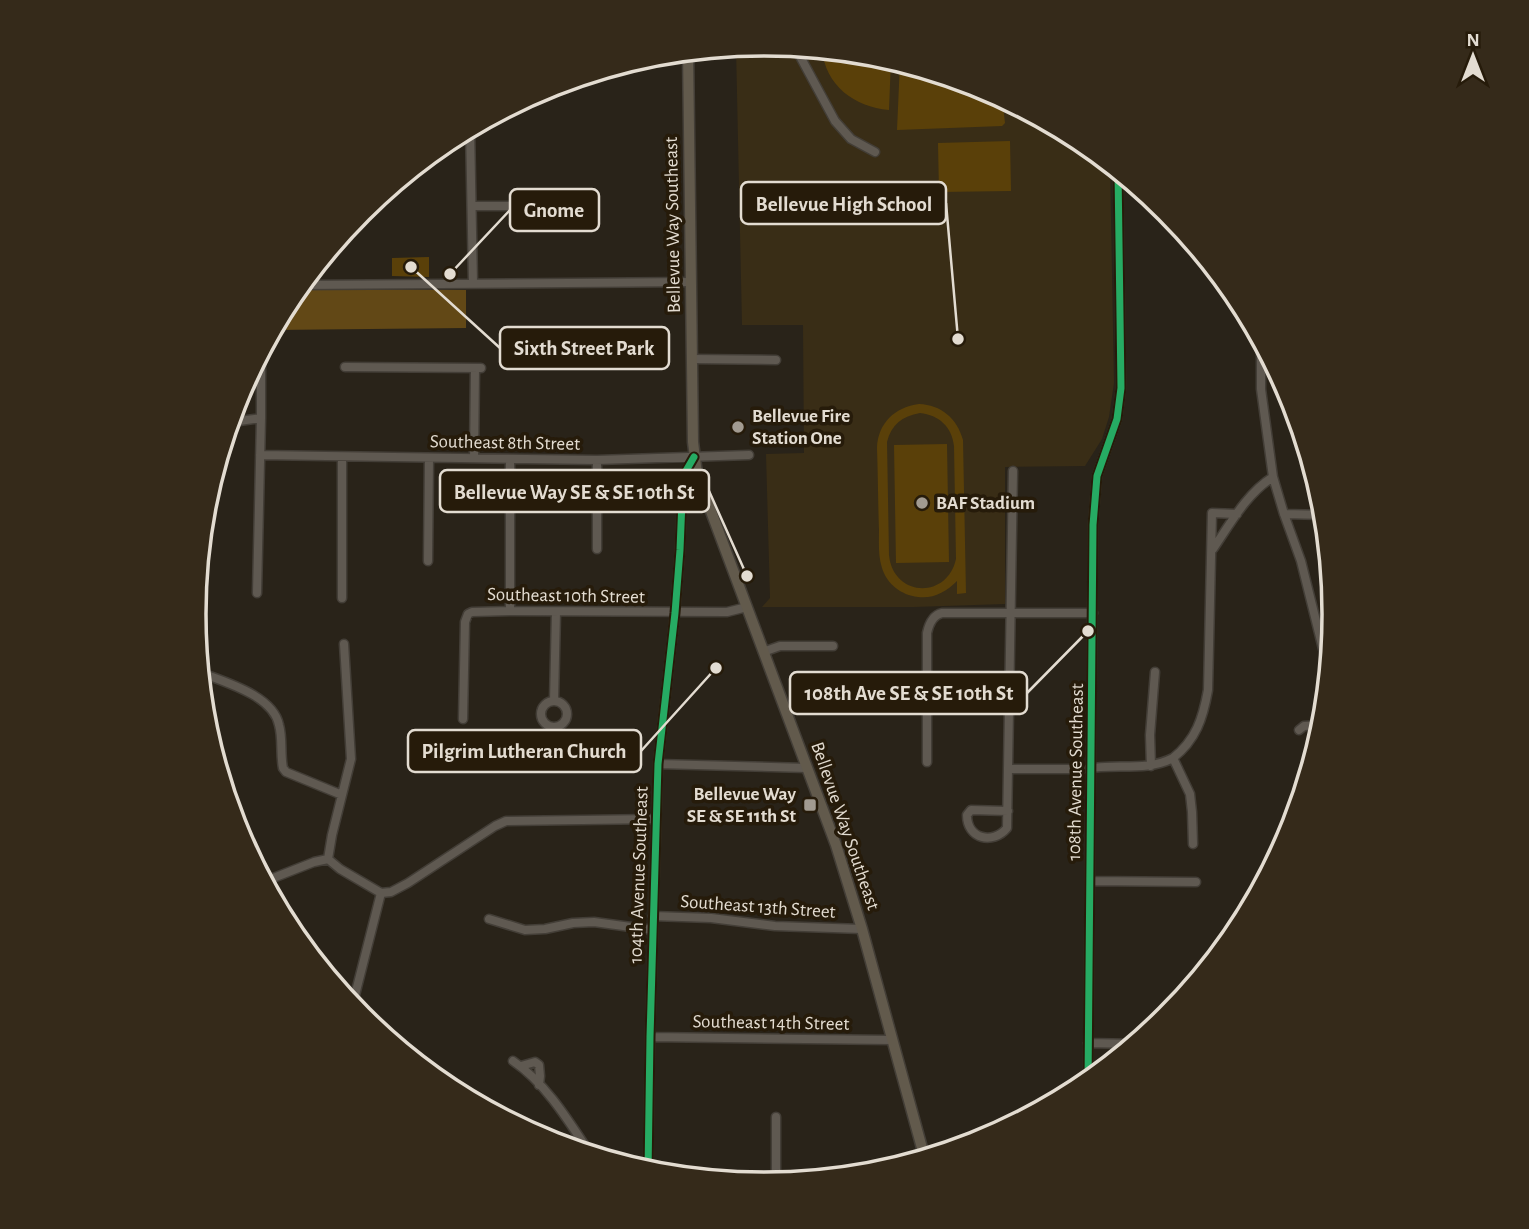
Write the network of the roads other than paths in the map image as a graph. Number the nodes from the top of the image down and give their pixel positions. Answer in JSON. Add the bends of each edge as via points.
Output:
{"nodes":[{"id":1,"x":800,"y":57,"type":"edge"},
{"id":2,"x":688,"y":62,"type":"edge"},
{"id":3,"x":470,"y":140,"type":"edge"},
{"id":4,"x":875,"y":152,"type":"dead end"},
{"id":5,"x":1118,"y":183,"type":"edge"},
{"id":6,"x":472,"y":206,"type":"junction"},
{"id":7,"x":579,"y":206,"type":"dead end"},
{"id":8,"x":691,"y":282,"type":"junction"},
{"id":9,"x":472,"y":284,"type":"junction"},
{"id":10,"x":314,"y":285,"type":"edge"},
{"id":11,"x":692,"y":359,"type":"junction"},
{"id":12,"x":1261,"y":359,"type":"edge"},
{"id":13,"x":776,"y":360,"type":"dead end"},
{"id":14,"x":345,"y":367,"type":"dead end"},
{"id":15,"x":261,"y":374,"type":"edge"},
{"id":16,"x":261,"y":418,"type":"junction"},
{"id":17,"x":241,"y":421,"type":"edge"},
{"id":18,"x":261,"y":455,"type":"junction"},
{"id":19,"x":749,"y":455,"type":"dead end"},
{"id":20,"x":342,"y":457,"type":"junction"},
{"id":21,"x":694,"y":457,"type":"junction"},
{"id":22,"x":429,"y":458,"type":"junction"},
{"id":23,"x":474,"y":458,"type":"junction"},
{"id":24,"x":510,"y":459,"type":"junction"},
{"id":25,"x":597,"y":460,"type":"junction"},
{"id":26,"x":1013,"y":471,"type":"dead end"},
{"id":27,"x":1273,"y":477,"type":"junction"},
{"id":28,"x":1237,"y":514,"type":"junction"},
{"id":29,"x":1284,"y":514,"type":"junction"},
{"id":30,"x":1313,"y":515,"type":"edge"},
{"id":31,"x":597,"y":549,"type":"dead end"},
{"id":32,"x":1212,"y":551,"type":"junction"},
{"id":33,"x":428,"y":561,"type":"dead end"},
{"id":34,"x":257,"y":593,"type":"dead end"},
{"id":35,"x":342,"y":598,"type":"dead end"},
{"id":36,"x":747,"y":607,"type":"junction"},
{"id":37,"x":510,"y":611,"type":"junction"},
{"id":38,"x":556,"y":612,"type":"junction"},
{"id":39,"x":675,"y":612,"type":"junction"},
{"id":40,"x":1010,"y":612,"type":"junction"},
{"id":41,"x":1093,"y":613,"type":"junction"},
{"id":42,"x":1321,"y":639,"type":"joint"},
{"id":43,"x":344,"y":644,"type":"dead end"},
{"id":44,"x":1322,"y":645,"type":"edge"},
{"id":45,"x":833,"y":646,"type":"dead end"},
{"id":46,"x":763,"y":652,"type":"junction"},
{"id":47,"x":1155,"y":672,"type":"dead end"},
{"id":48,"x":210,"y":676,"type":"edge"},
{"id":49,"x":554,"y":701,"type":"dead end"},
{"id":50,"x":463,"y":719,"type":"dead end"},
{"id":51,"x":1311,"y":726,"type":"edge"},
{"id":52,"x":1299,"y":730,"type":"dead end"},
{"id":53,"x":1173,"y":758,"type":"junction"},
{"id":54,"x":927,"y":762,"type":"dead end"},
{"id":55,"x":658,"y":764,"type":"junction"},
{"id":56,"x":1151,"y":766,"type":"junction"},
{"id":57,"x":1092,"y":767,"type":"junction"},
{"id":58,"x":807,"y":768,"type":"junction"},
{"id":59,"x":1008,"y":769,"type":"junction"},
{"id":60,"x":342,"y":795,"type":"junction"},
{"id":61,"x":1008,"y":811,"type":"junction"},
{"id":62,"x":656,"y":819,"type":"junction"},
{"id":63,"x":1194,"y":844,"type":"dead end"},
{"id":64,"x":328,"y":859,"type":"junction"},
{"id":65,"x":273,"y":878,"type":"edge"},
{"id":66,"x":1091,"y":881,"type":"junction"},
{"id":67,"x":1196,"y":882,"type":"dead end"},
{"id":68,"x":381,"y":892,"type":"junction"},
{"id":69,"x":653,"y":916,"type":"junction"},
{"id":70,"x":489,"y":919,"type":"dead end"},
{"id":71,"x":862,"y":929,"type":"junction"},
{"id":72,"x":653,"y":930,"type":"junction"},
{"id":73,"x":355,"y":994,"type":"edge"},
{"id":74,"x":650,"y":1037,"type":"junction"},
{"id":75,"x":891,"y":1041,"type":"junction"},
{"id":76,"x":1088,"y":1042,"type":"junction"},
{"id":77,"x":1122,"y":1043,"type":"edge"},
{"id":78,"x":1088,"y":1070,"type":"edge"},
{"id":79,"x":539,"y":1085,"type":"junction"},
{"id":80,"x":776,"y":1117,"type":"dead end"},
{"id":81,"x":582,"y":1142,"type":"edge"},
{"id":82,"x":922,"y":1150,"type":"edge"},
{"id":83,"x":648,"y":1160,"type":"edge"},
{"id":84,"x":776,"y":1173,"type":"edge"}],
"edges":[{"from":1,"to":4,"type":"street","via":[[835,121],[851,139]]},
{"from":2,"to":8,"type":"main road","name":"Bellevue Way Southeast"},
{"from":3,"to":6,"type":"street"},
{"from":5,"to":41,"type":"street","name":"108th Avenue Southeast","via":[[1121,388],[1117,419],[1095,487]]},
{"from":6,"to":7,"type":"street"},
{"from":6,"to":9,"type":"street"},
{"from":8,"to":9,"type":"street"},
{"from":8,"to":11,"type":"main road","name":"Bellevue Way Southeast"},
{"from":9,"to":10,"type":"street"},
{"from":11,"to":13,"type":"street"},
{"from":11,"to":21,"type":"main road","name":"Bellevue Way Southeast"},
{"from":12,"to":27,"type":"street"},
{"from":14,"to":23,"type":"street","via":[[478,368]]},
{"from":15,"to":16,"type":"street"},
{"from":16,"to":17,"type":"street"},
{"from":16,"to":18,"type":"street"},
{"from":18,"to":20,"type":"street","name":"Southeast 8th Street"},
{"from":18,"to":34,"type":"street"},
{"from":19,"to":21,"type":"street","name":"Southeast 8th Street"},
{"from":20,"to":22,"type":"street","name":"Southeast 8th Street"},
{"from":20,"to":35,"type":"street"},
{"from":21,"to":25,"type":"street","name":"Southeast 8th Street"},
{"from":21,"to":36,"type":"main road","name":"Bellevue Way Southeast"},
{"from":21,"to":39,"type":"street","name":"104th Avenue Southeast","via":[[683,475]]},
{"from":22,"to":23,"type":"street","name":"Southeast 8th Street"},
{"from":22,"to":33,"type":"street"},
{"from":23,"to":24,"type":"street","name":"Southeast 8th Street"},
{"from":24,"to":25,"type":"street","name":"Southeast 8th Street"},
{"from":24,"to":37,"type":"street"},
{"from":25,"to":31,"type":"street"},
{"from":26,"to":40,"type":"street"},
{"from":27,"to":28,"type":"street"},
{"from":27,"to":29,"type":"street"},
{"from":28,"to":32,"type":"street"},
{"from":28,"to":32,"type":"street","via":[[1212,513]]},
{"from":29,"to":30,"type":"street"},
{"from":29,"to":42,"type":"street"},
{"from":32,"to":53,"type":"street","via":[[1209,690],[1195,734]]},
{"from":36,"to":39,"type":"street","name":"Southeast 10th Street","via":[[727,612]]},
{"from":36,"to":46,"type":"main road","name":"Bellevue Way Southeast"},
{"from":37,"to":38,"type":"street","name":"Southeast 10th Street"},
{"from":37,"to":50,"type":"street","name":"Southeast 10th Street","via":[[468,614]]},
{"from":38,"to":39,"type":"street","name":"Southeast 10th Street"},
{"from":38,"to":49,"type":"street"},
{"from":39,"to":55,"type":"street","name":"104th Avenue Southeast"},
{"from":40,"to":41,"type":"street"},
{"from":40,"to":54,"type":"street","via":[[942,613],[933,618],[928,633]]},
{"from":40,"to":59,"type":"street"},
{"from":41,"to":57,"type":"street","name":"108th Avenue Southeast"},
{"from":42,"to":44,"type":"street"},
{"from":43,"to":60,"type":"street","via":[[351,750]]},
{"from":45,"to":46,"type":"street","via":[[780,646]]},
{"from":46,"to":58,"type":"main road","name":"Bellevue Way Southeast"},
{"from":47,"to":56,"type":"street"},
{"from":48,"to":60,"type":"street","via":[[268,705],[279,721],[286,772]]},
{"from":51,"to":52,"type":"street"},
{"from":53,"to":56,"type":"street"},
{"from":53,"to":63,"type":"street","via":[[1190,794]]},
{"from":55,"to":58,"type":"street"},
{"from":55,"to":62,"type":"street","name":"104th Avenue Southeast"},
{"from":56,"to":57,"type":"street"},
{"from":57,"to":59,"type":"street"},
{"from":57,"to":66,"type":"street","name":"108th Avenue Southeast"},
{"from":58,"to":71,"type":"main road","name":"Bellevue Way Southeast"},
{"from":59,"to":61,"type":"street"},
{"from":60,"to":64,"type":"street"},
{"from":61,"to":61,"type":"street","via":[[1007,828],[999,836],[984,837],[969,827],[971,810]]},
{"from":62,"to":68,"type":"street","via":[[506,821],[408,883]]},
{"from":62,"to":69,"type":"street","name":"104th Avenue Southeast"},
{"from":64,"to":65,"type":"street"},
{"from":64,"to":68,"type":"street"},
{"from":66,"to":67,"type":"street"},
{"from":66,"to":76,"type":"street","name":"108th Avenue Southeast"},
{"from":68,"to":73,"type":"street"},
{"from":69,"to":71,"type":"street","name":"Southeast 13th Street"},
{"from":69,"to":72,"type":"street","name":"104th Avenue Southeast"},
{"from":70,"to":72,"type":"street","via":[[526,930],[594,922]]},
{"from":71,"to":75,"type":"main road","name":"Bellevue Way Southeast"},
{"from":72,"to":74,"type":"street","name":"104th Avenue Southeast"},
{"from":74,"to":75,"type":"street","name":"Southeast 14th Street"},
{"from":74,"to":83,"type":"street","name":"104th Avenue Southeast"},
{"from":75,"to":82,"type":"main road","name":"Bellevue Way Southeast"},
{"from":76,"to":77,"type":"street"},
{"from":76,"to":78,"type":"street","name":"108th Avenue Southeast"},
{"from":79,"to":79,"type":"street","via":[[517,1064],[536,1062]]},
{"from":79,"to":81,"type":"street"},
{"from":80,"to":84,"type":"street"}]}
